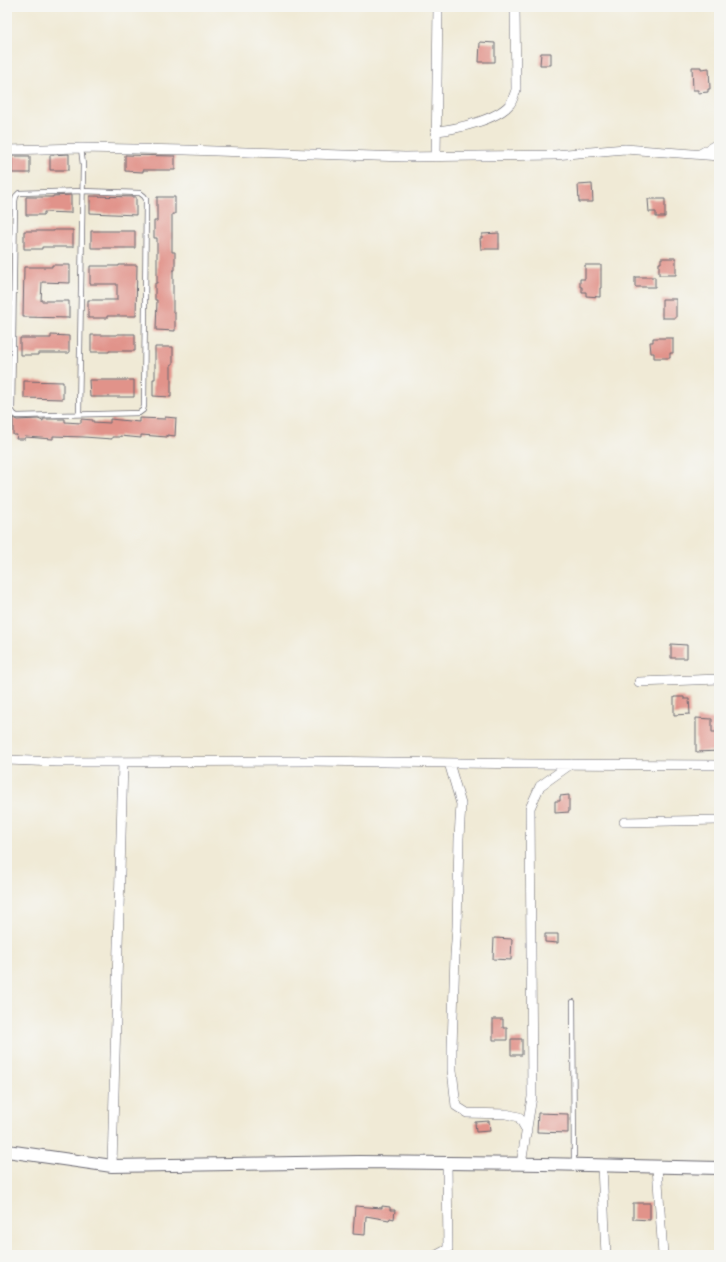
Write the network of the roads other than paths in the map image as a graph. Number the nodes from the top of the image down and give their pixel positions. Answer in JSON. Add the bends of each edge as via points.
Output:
{"nodes":[{"id":1,"x":438,"y":7,"type":"edge"},
{"id":2,"x":515,"y":7,"type":"edge"},
{"id":3,"x":437,"y":131,"type":"junction"},
{"id":4,"x":719,"y":143,"type":"edge"},
{"id":5,"x":81,"y":148,"type":"junction"},
{"id":6,"x":7,"y":150,"type":"edge"},
{"id":7,"x":700,"y":154,"type":"junction"},
{"id":8,"x":436,"y":156,"type":"junction"},
{"id":9,"x":719,"y":156,"type":"edge"},
{"id":10,"x":83,"y":190,"type":"junction"},
{"id":11,"x":79,"y":414,"type":"junction"},
{"id":12,"x":719,"y":679,"type":"edge"},
{"id":13,"x":640,"y":682,"type":"dead end"},
{"id":14,"x":7,"y":760,"type":"edge"},
{"id":15,"x":123,"y":762,"type":"junction"},
{"id":16,"x":449,"y":763,"type":"junction"},
{"id":17,"x":571,"y":764,"type":"junction"},
{"id":18,"x":719,"y":765,"type":"edge"},
{"id":19,"x":719,"y":820,"type":"edge"},
{"id":20,"x":624,"y":822,"type":"dead end"},
{"id":21,"x":572,"y":1002,"type":"dead end"},
{"id":22,"x":527,"y":1131,"type":"junction"},
{"id":23,"x":7,"y":1151,"type":"edge"},
{"id":24,"x":447,"y":1163,"type":"junction"},
{"id":25,"x":521,"y":1164,"type":"junction"},
{"id":26,"x":574,"y":1165,"type":"junction"},
{"id":27,"x":112,"y":1166,"type":"junction"},
{"id":28,"x":602,"y":1166,"type":"junction"},
{"id":29,"x":657,"y":1167,"type":"junction"},
{"id":30,"x":719,"y":1168,"type":"edge"},
{"id":31,"x":437,"y":1255,"type":"edge"},
{"id":32,"x":606,"y":1255,"type":"edge"},
{"id":33,"x":663,"y":1255,"type":"edge"}],
"edges":[{"from":1,"to":3,"type":"street"},
{"from":2,"to":3,"type":"street","via":[[516,90],[513,99],[500,113],[449,130]]},
{"from":3,"to":8,"type":"street"},
{"from":4,"to":7,"type":"street"},
{"from":5,"to":6,"type":"street"},
{"from":5,"to":8,"type":"street"},
{"from":5,"to":10,"type":"lane"},
{"from":7,"to":8,"type":"street","via":[[625,149],[555,155]]},
{"from":7,"to":9,"type":"street"},
{"from":10,"to":11,"type":"lane"},
{"from":10,"to":11,"type":"lane","via":[[140,193],[146,199],[144,406],[139,413]]},
{"from":10,"to":11,"type":"lane","via":[[19,193],[14,201],[12,411],[17,416]]},
{"from":12,"to":13,"type":"street"},
{"from":14,"to":15,"type":"street"},
{"from":15,"to":16,"type":"street"},
{"from":15,"to":27,"type":"street"},
{"from":16,"to":17,"type":"street"},
{"from":16,"to":22,"type":"street","via":[[461,804],[452,1046],[456,1106],[467,1113],[519,1117]]},
{"from":17,"to":18,"type":"street"},
{"from":17,"to":22,"type":"street","via":[[540,786],[530,808],[532,1097]]},
{"from":19,"to":20,"type":"street"},
{"from":21,"to":26,"type":"lane"},
{"from":22,"to":25,"type":"street"},
{"from":23,"to":27,"type":"street"},
{"from":24,"to":25,"type":"street"},
{"from":24,"to":27,"type":"street"},
{"from":24,"to":31,"type":"street","via":[[448,1249]]},
{"from":25,"to":26,"type":"street"},
{"from":26,"to":28,"type":"street"},
{"from":28,"to":29,"type":"street"},
{"from":28,"to":32,"type":"street"},
{"from":29,"to":30,"type":"street"},
{"from":29,"to":33,"type":"street"}]}
